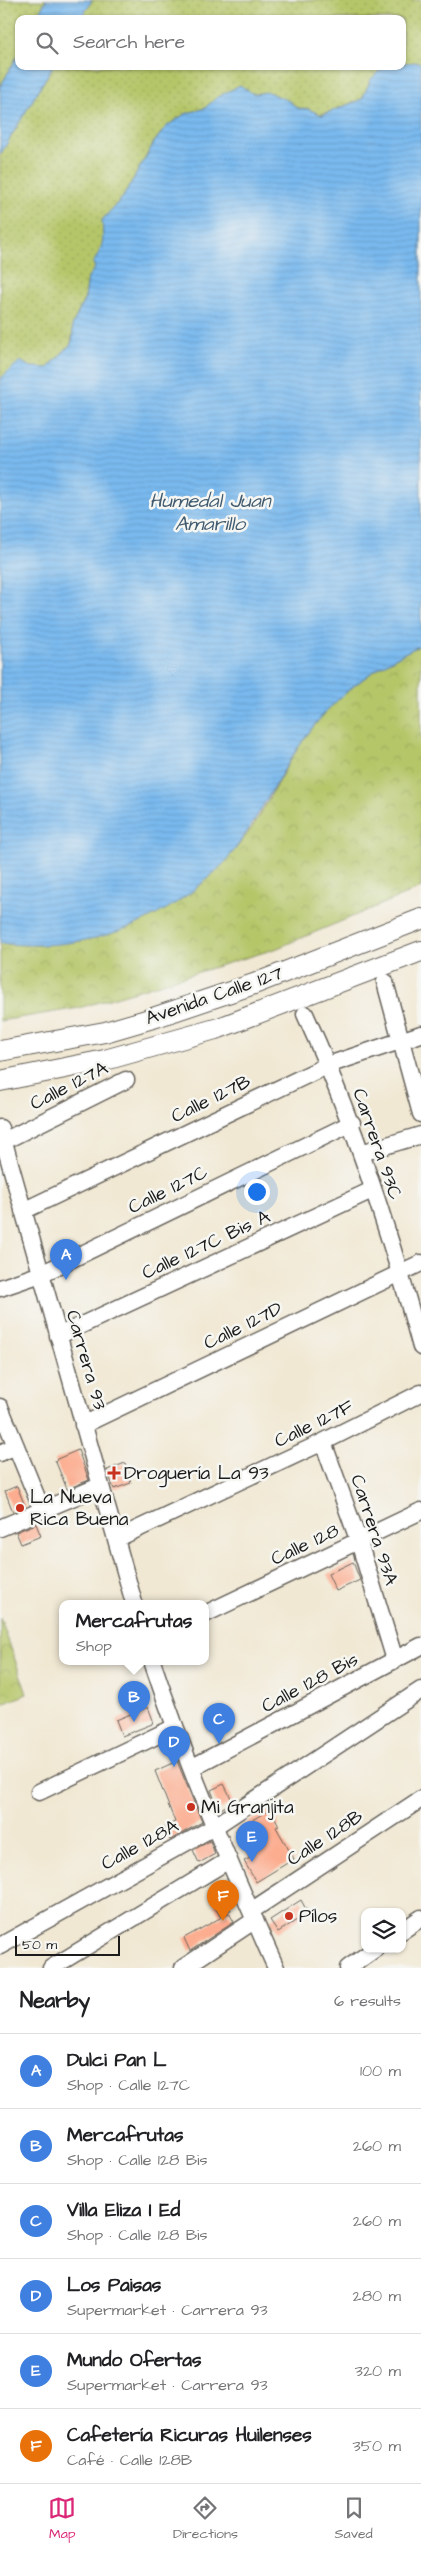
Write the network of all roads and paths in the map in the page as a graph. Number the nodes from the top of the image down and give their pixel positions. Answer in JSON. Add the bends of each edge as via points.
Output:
{"nodes":[{"id":1,"x":421,"y":918,"type":"edge"},
{"id":2,"x":421,"y":951,"type":"edge"},
{"id":3,"x":385,"y":982,"type":"dead end"},
{"id":4,"x":305,"y":1014,"type":"dead end"},
{"id":5,"x":421,"y":1034,"type":"edge"},
{"id":6,"x":402,"y":1040,"type":"junction"},
{"id":7,"x":0,"y":1050,"type":"edge"},
{"id":8,"x":328,"y":1065,"type":"junction"},
{"id":9,"x":126,"y":1080,"type":"dead end"},
{"id":10,"x":0,"y":1081,"type":"edge"},
{"id":11,"x":421,"y":1114,"type":"edge"},
{"id":12,"x":352,"y":1123,"type":"junction"},
{"id":13,"x":2,"y":1134,"type":"edge"},
{"id":14,"x":421,"y":1135,"type":"edge"},
{"id":15,"x":361,"y":1153,"type":"junction"},
{"id":16,"x":6,"y":1173,"type":"edge"},
{"id":17,"x":372,"y":1190,"type":"junction"},
{"id":18,"x":23,"y":1211,"type":"junction"},
{"id":19,"x":421,"y":1263,"type":"edge"},
{"id":20,"x":400,"y":1272,"type":"junction"},
{"id":21,"x":40,"y":1274,"type":"junction"},
{"id":22,"x":0,"y":1288,"type":"edge"},
{"id":23,"x":58,"y":1336,"type":"junction"},
{"id":24,"x":421,"y":1347,"type":"edge"},
{"id":25,"x":421,"y":1393,"type":"edge"},
{"id":26,"x":0,"y":1407,"type":"edge"},
{"id":27,"x":83,"y":1425,"type":"junction"},
{"id":28,"x":323,"y":1442,"type":"junction"},
{"id":29,"x":16,"y":1446,"type":"junction"},
{"id":30,"x":0,"y":1453,"type":"edge"},
{"id":31,"x":100,"y":1486,"type":"junction"},
{"id":32,"x":42,"y":1510,"type":"junction"},
{"id":33,"x":421,"y":1511,"type":"edge"},
{"id":34,"x":0,"y":1528,"type":"edge"},
{"id":35,"x":116,"y":1539,"type":"junction"},
{"id":36,"x":359,"y":1542,"type":"junction"},
{"id":37,"x":133,"y":1600,"type":"edge"},
{"id":38,"x":209,"y":1612,"type":"edge"},
{"id":39,"x":421,"y":1646,"type":"edge"},
{"id":40,"x":395,"y":1660,"type":"junction"},
{"id":41,"x":153,"y":1665,"type":"edge"},
{"id":42,"x":421,"y":1690,"type":"edge"},
{"id":43,"x":175,"y":1727,"type":"junction"},
{"id":44,"x":191,"y":1768,"type":"junction"},
{"id":45,"x":39,"y":1792,"type":"dead end"},
{"id":46,"x":421,"y":1799,"type":"edge"},
{"id":47,"x":214,"y":1827,"type":"junction"},
{"id":48,"x":228,"y":1860,"type":"junction"},
{"id":49,"x":253,"y":1916,"type":"junction"},
{"id":50,"x":421,"y":1918,"type":"edge"},
{"id":51,"x":406,"y":1928,"type":"edge"},
{"id":52,"x":0,"y":1946,"type":"edge"},
{"id":53,"x":369,"y":1953,"type":"edge"},
{"id":54,"x":273,"y":1967,"type":"edge"},
{"id":55,"x":50,"y":1968,"type":"edge"},
{"id":56,"x":183,"y":1968,"type":"edge"},
{"id":57,"x":348,"y":1968,"type":"edge"}],
"edges":[{"from":1,"to":7,"type":"main road","name":"Avenida Calle 127","via":[[254,984],[153,1018],[105,1032]]},
{"from":2,"to":10,"type":"main road","name":"Avenida Calle 127","via":[[219,1028],[105,1060]]},
{"from":3,"to":6,"type":"street"},
{"from":4,"to":8,"type":"street","name":"Carrera 93C"},
{"from":5,"to":6,"type":"street","name":"Calle 127B"},
{"from":6,"to":8,"type":"street","name":"Calle 127B"},
{"from":6,"to":11,"type":"street"},
{"from":8,"to":12,"type":"street","name":"Carrera 93C"},
{"from":8,"to":18,"type":"street","name":"Calle 127B"},
{"from":9,"to":13,"type":"street","name":"Calle 127A"},
{"from":12,"to":15,"type":"street","name":"Carrera 93C"},
{"from":12,"to":21,"type":"street","name":"Calle 127C"},
{"from":13,"to":16,"type":"street","name":"Carrera 93"},
{"from":14,"to":15,"type":"street"},
{"from":15,"to":17,"type":"street","name":"Carrera 93C"},
{"from":16,"to":18,"type":"street","name":"Carrera 93"},
{"from":17,"to":20,"type":"street","name":"Carrera 93C"},
{"from":17,"to":23,"type":"street","name":"Calle 127C Bis A"},
{"from":18,"to":21,"type":"street","name":"Carrera 93"},
{"from":19,"to":20,"type":"street","name":"Calle 127D"},
{"from":20,"to":24,"type":"street","name":"Carrera 93C"},
{"from":20,"to":27,"type":"street","name":"Calle 127D"},
{"from":21,"to":22,"type":"street","name":"Calle 127C"},
{"from":21,"to":23,"type":"street","name":"Carrera 93"},
{"from":23,"to":27,"type":"street","name":"Carrera 93"},
{"from":25,"to":28,"type":"street","name":"Calle 127F"},
{"from":26,"to":29,"type":"street"},
{"from":27,"to":31,"type":"street","name":"Carrera 93"},
{"from":28,"to":35,"type":"street","name":"Calle 127F"},
{"from":28,"to":36,"type":"street","name":"Carrera 93A"},
{"from":29,"to":30,"type":"street"},
{"from":29,"to":32,"type":"street"},
{"from":31,"to":32,"type":"street"},
{"from":31,"to":35,"type":"street","name":"Carrera 93"},
{"from":32,"to":34,"type":"street"},
{"from":33,"to":36,"type":"street","name":"Calle 128"},
{"from":35,"to":37,"type":"street","name":"Carrera 93"},
{"from":36,"to":38,"type":"street","name":"Calle 128"},
{"from":36,"to":40,"type":"street","name":"Carrera 93A"},
{"from":39,"to":40,"type":"street","name":"Calle 128 Bis"},
{"from":40,"to":44,"type":"street","name":"Calle 128 Bis"},
{"from":41,"to":43,"type":"street"},
{"from":42,"to":47,"type":"street","name":"Calle 128A"},
{"from":43,"to":44,"type":"street"},
{"from":43,"to":45,"type":"street"},
{"from":44,"to":47,"type":"street"},
{"from":46,"to":49,"type":"street","name":"Calle 128B"},
{"from":47,"to":48,"type":"street"},
{"from":47,"to":52,"type":"street","name":"Calle 128A"},
{"from":48,"to":49,"type":"street"},
{"from":48,"to":55,"type":"street"},
{"from":49,"to":54,"type":"street"},
{"from":49,"to":56,"type":"street","name":"Calle 128B"},
{"from":50,"to":51,"type":"street"},
{"from":53,"to":57,"type":"street"}]}
